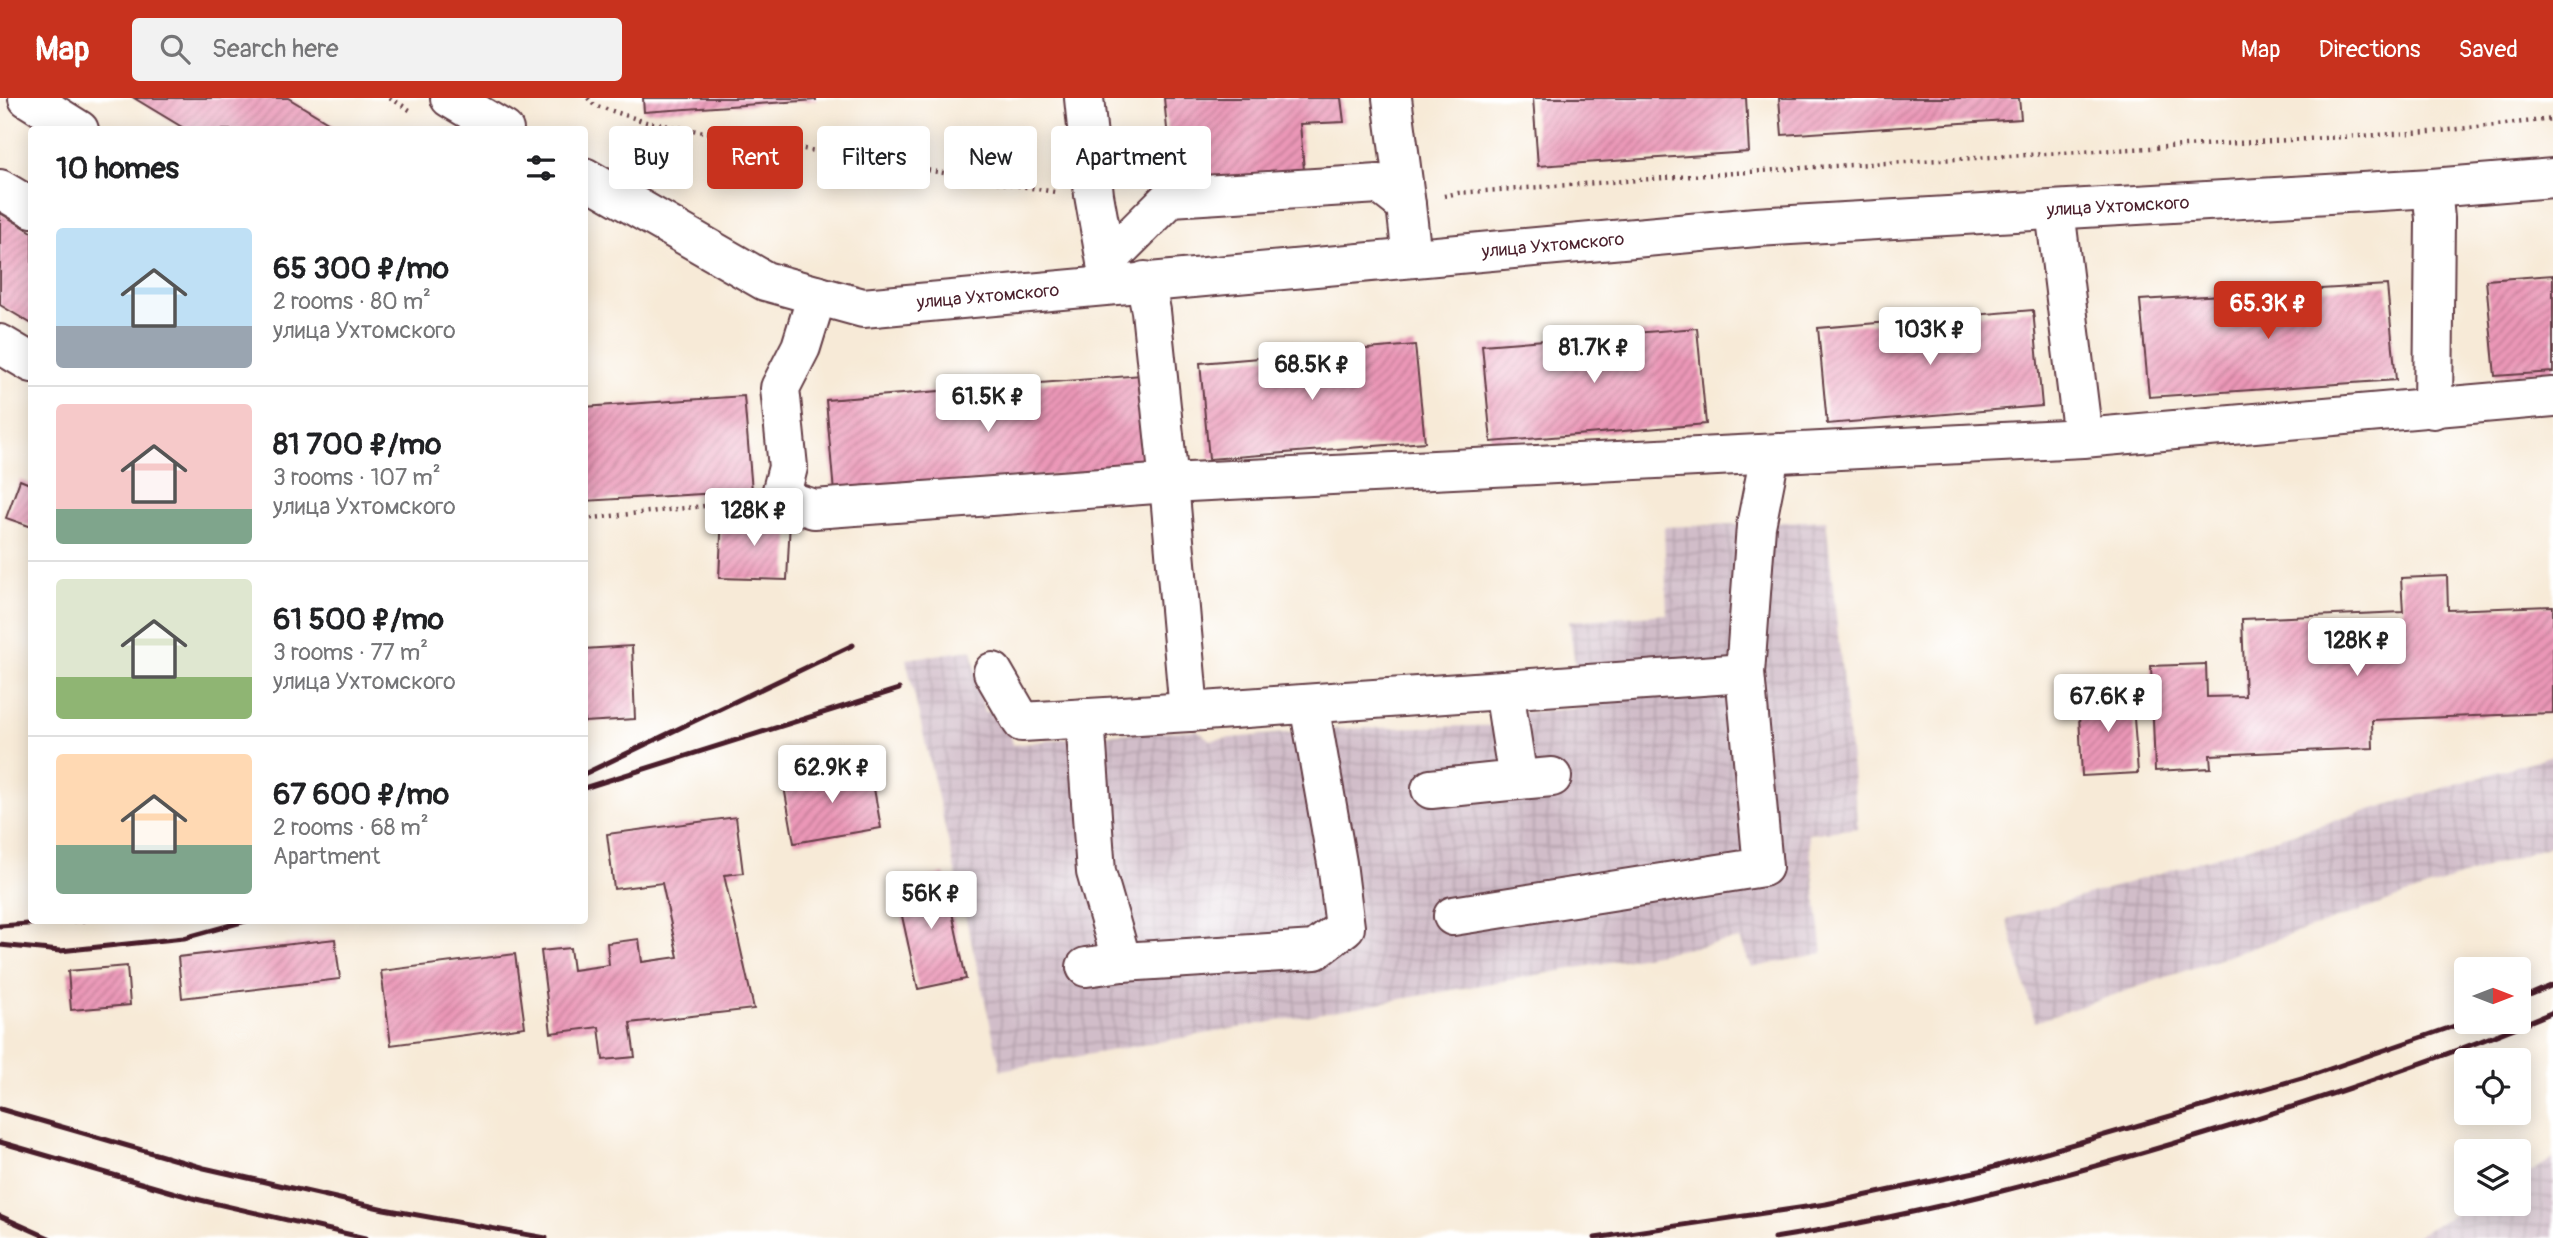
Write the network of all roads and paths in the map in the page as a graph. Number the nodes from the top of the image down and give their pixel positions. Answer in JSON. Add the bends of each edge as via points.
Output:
{"nodes":[{"id":1,"x":28,"y":98,"type":"edge"},
{"id":2,"x":450,"y":98,"type":"edge"},
{"id":3,"x":589,"y":98,"type":"edge"},
{"id":4,"x":1084,"y":98,"type":"edge"},
{"id":5,"x":1392,"y":98,"type":"edge"},
{"id":6,"x":2553,"y":119,"type":"edge"},
{"id":7,"x":73,"y":126,"type":"edge"},
{"id":8,"x":497,"y":126,"type":"edge"},
{"id":9,"x":2553,"y":178,"type":"edge"},
{"id":10,"x":588,"y":179,"type":"edge"},
{"id":11,"x":2432,"y":188,"type":"junction"},
{"id":12,"x":0,"y":189,"type":"edge"},
{"id":13,"x":1059,"y":193,"type":"dead end"},
{"id":14,"x":1406,"y":205,"type":"junction"},
{"id":15,"x":28,"y":206,"type":"edge"},
{"id":16,"x":2055,"y":209,"type":"junction"},
{"id":17,"x":1412,"y":258,"type":"junction"},
{"id":18,"x":1120,"y":276,"type":"junction"},
{"id":19,"x":817,"y":295,"type":"junction"},
{"id":20,"x":0,"y":344,"type":"edge"},
{"id":21,"x":28,"y":361,"type":"edge"},
{"id":22,"x":2553,"y":397,"type":"edge"},
{"id":23,"x":2433,"y":409,"type":"junction"},
{"id":24,"x":2083,"y":438,"type":"junction"},
{"id":25,"x":1770,"y":455,"type":"junction"},
{"id":26,"x":1168,"y":482,"type":"junction"},
{"id":27,"x":780,"y":498,"type":"junction"},
{"id":28,"x":588,"y":519,"type":"edge"},
{"id":29,"x":993,"y":673,"type":"dead end"},
{"id":30,"x":1745,"y":673,"type":"junction"},
{"id":31,"x":1504,"y":690,"type":"junction"},
{"id":32,"x":1309,"y":704,"type":"junction"},
{"id":33,"x":1189,"y":712,"type":"junction"},
{"id":34,"x":1085,"y":718,"type":"junction"},
{"id":35,"x":1431,"y":789,"type":"dead end"},
{"id":36,"x":1452,"y":916,"type":"dead end"}],
"edges":[{"from":1,"to":7,"type":"main road"},
{"from":2,"to":8,"type":"main road"},
{"from":3,"to":13,"type":"path","via":[[594,105],[646,122]]},
{"from":4,"to":18,"type":"main road","via":[[1094,195]]},
{"from":5,"to":14,"type":"main road"},
{"from":6,"to":14,"type":"path","via":[[2430,132],[1458,193]]},
{"from":9,"to":11,"type":"main road","name":"улица Ухтомского"},
{"from":10,"to":19,"type":"main road","name":"улица Ухтомского","via":[[765,281]]},
{"from":11,"to":16,"type":"main road","name":"улица Ухтомского"},
{"from":11,"to":23,"type":"main road"},
{"from":12,"to":15,"type":"main road"},
{"from":14,"to":17,"type":"main road"},
{"from":14,"to":18,"type":"main road","via":[[1379,184],[1171,197]]},
{"from":16,"to":17,"type":"main road","name":"улица Ухтомского","via":[[1756,227]]},
{"from":16,"to":24,"type":"main road"},
{"from":17,"to":18,"type":"main road","name":"улица Ухтомского"},
{"from":18,"to":19,"type":"main road","name":"улица Ухтомского","via":[[863,308]]},
{"from":18,"to":26,"type":"main road","via":[[1151,311]]},
{"from":19,"to":27,"type":"main road","via":[[801,347],[780,388],[788,467]]},
{"from":20,"to":21,"type":"main road"},
{"from":22,"to":23,"type":"main road"},
{"from":23,"to":24,"type":"main road"},
{"from":24,"to":25,"type":"main road"},
{"from":25,"to":26,"type":"main road"},
{"from":25,"to":30,"type":"main road","via":[[1756,526]]},
{"from":26,"to":27,"type":"main road","via":[[814,509]]},
{"from":26,"to":33,"type":"main road"},
{"from":27,"to":28,"type":"path"},
{"from":29,"to":34,"type":"main road","via":[[1022,722]]},
{"from":30,"to":31,"type":"main road"},
{"from":30,"to":36,"type":"main road","via":[[1763,867]]},
{"from":31,"to":32,"type":"main road"},
{"from":31,"to":35,"type":"main road","via":[[1535,778]]},
{"from":32,"to":33,"type":"main road"},
{"from":32,"to":34,"type":"main road","via":[[1345,926],[1315,950],[1104,965]]},
{"from":33,"to":34,"type":"main road"}]}
